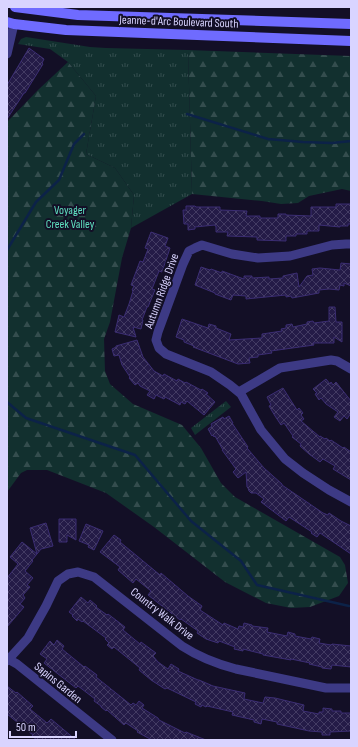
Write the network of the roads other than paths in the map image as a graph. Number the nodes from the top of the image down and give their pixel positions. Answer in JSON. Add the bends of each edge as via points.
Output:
{"nodes":[{"id":1,"x":16,"y":7,"type":"edge"},
{"id":2,"x":10,"y":23,"type":"edge"},
{"id":3,"x":351,"y":24,"type":"edge"},
{"id":4,"x":351,"y":41,"type":"edge"},
{"id":5,"x":7,"y":54,"type":"edge"},
{"id":6,"x":351,"y":244,"type":"edge"},
{"id":7,"x":351,"y":369,"type":"edge"},
{"id":8,"x":239,"y":392,"type":"junction"},
{"id":9,"x":351,"y":502,"type":"edge"},
{"id":10,"x":8,"y":660,"type":"edge"},
{"id":11,"x":351,"y":688,"type":"edge"},
{"id":12,"x":99,"y":736,"type":"edge"},
{"id":13,"x":112,"y":740,"type":"edge"}],
"edges":[{"from":1,"to":2,"type":"main road"},
{"from":1,"to":3,"type":"main road","name":"Jeanne-d'Arc Boulevard South","via":[[78,15]]},
{"from":2,"to":4,"type":"main road","name":"Jeanne-d'Arc Boulevard South","via":[[66,30]]},
{"from":2,"to":5,"type":"street"},
{"from":6,"to":8,"type":"street","name":"Autumn Ridge Drive","via":[[332,245],[273,258],[247,257],[202,245],[189,251],[156,340],[159,348],[166,354],[211,372]]},
{"from":7,"to":8,"type":"street","via":[[331,360],[280,368]]},
{"from":8,"to":9,"type":"street","name":"Autumn Ridge Drive","via":[[261,430],[285,459]]},
{"from":10,"to":11,"type":"street","name":"Country Walk Drive","via":[[28,638],[58,581],[68,574],[78,572],[94,577],[182,646],[223,666],[326,688]]},
{"from":10,"to":12,"type":"street","name":"Sapins Garden","via":[[16,664]]},
{"from":12,"to":13,"type":"street","name":"Sapins Garden"}]}
